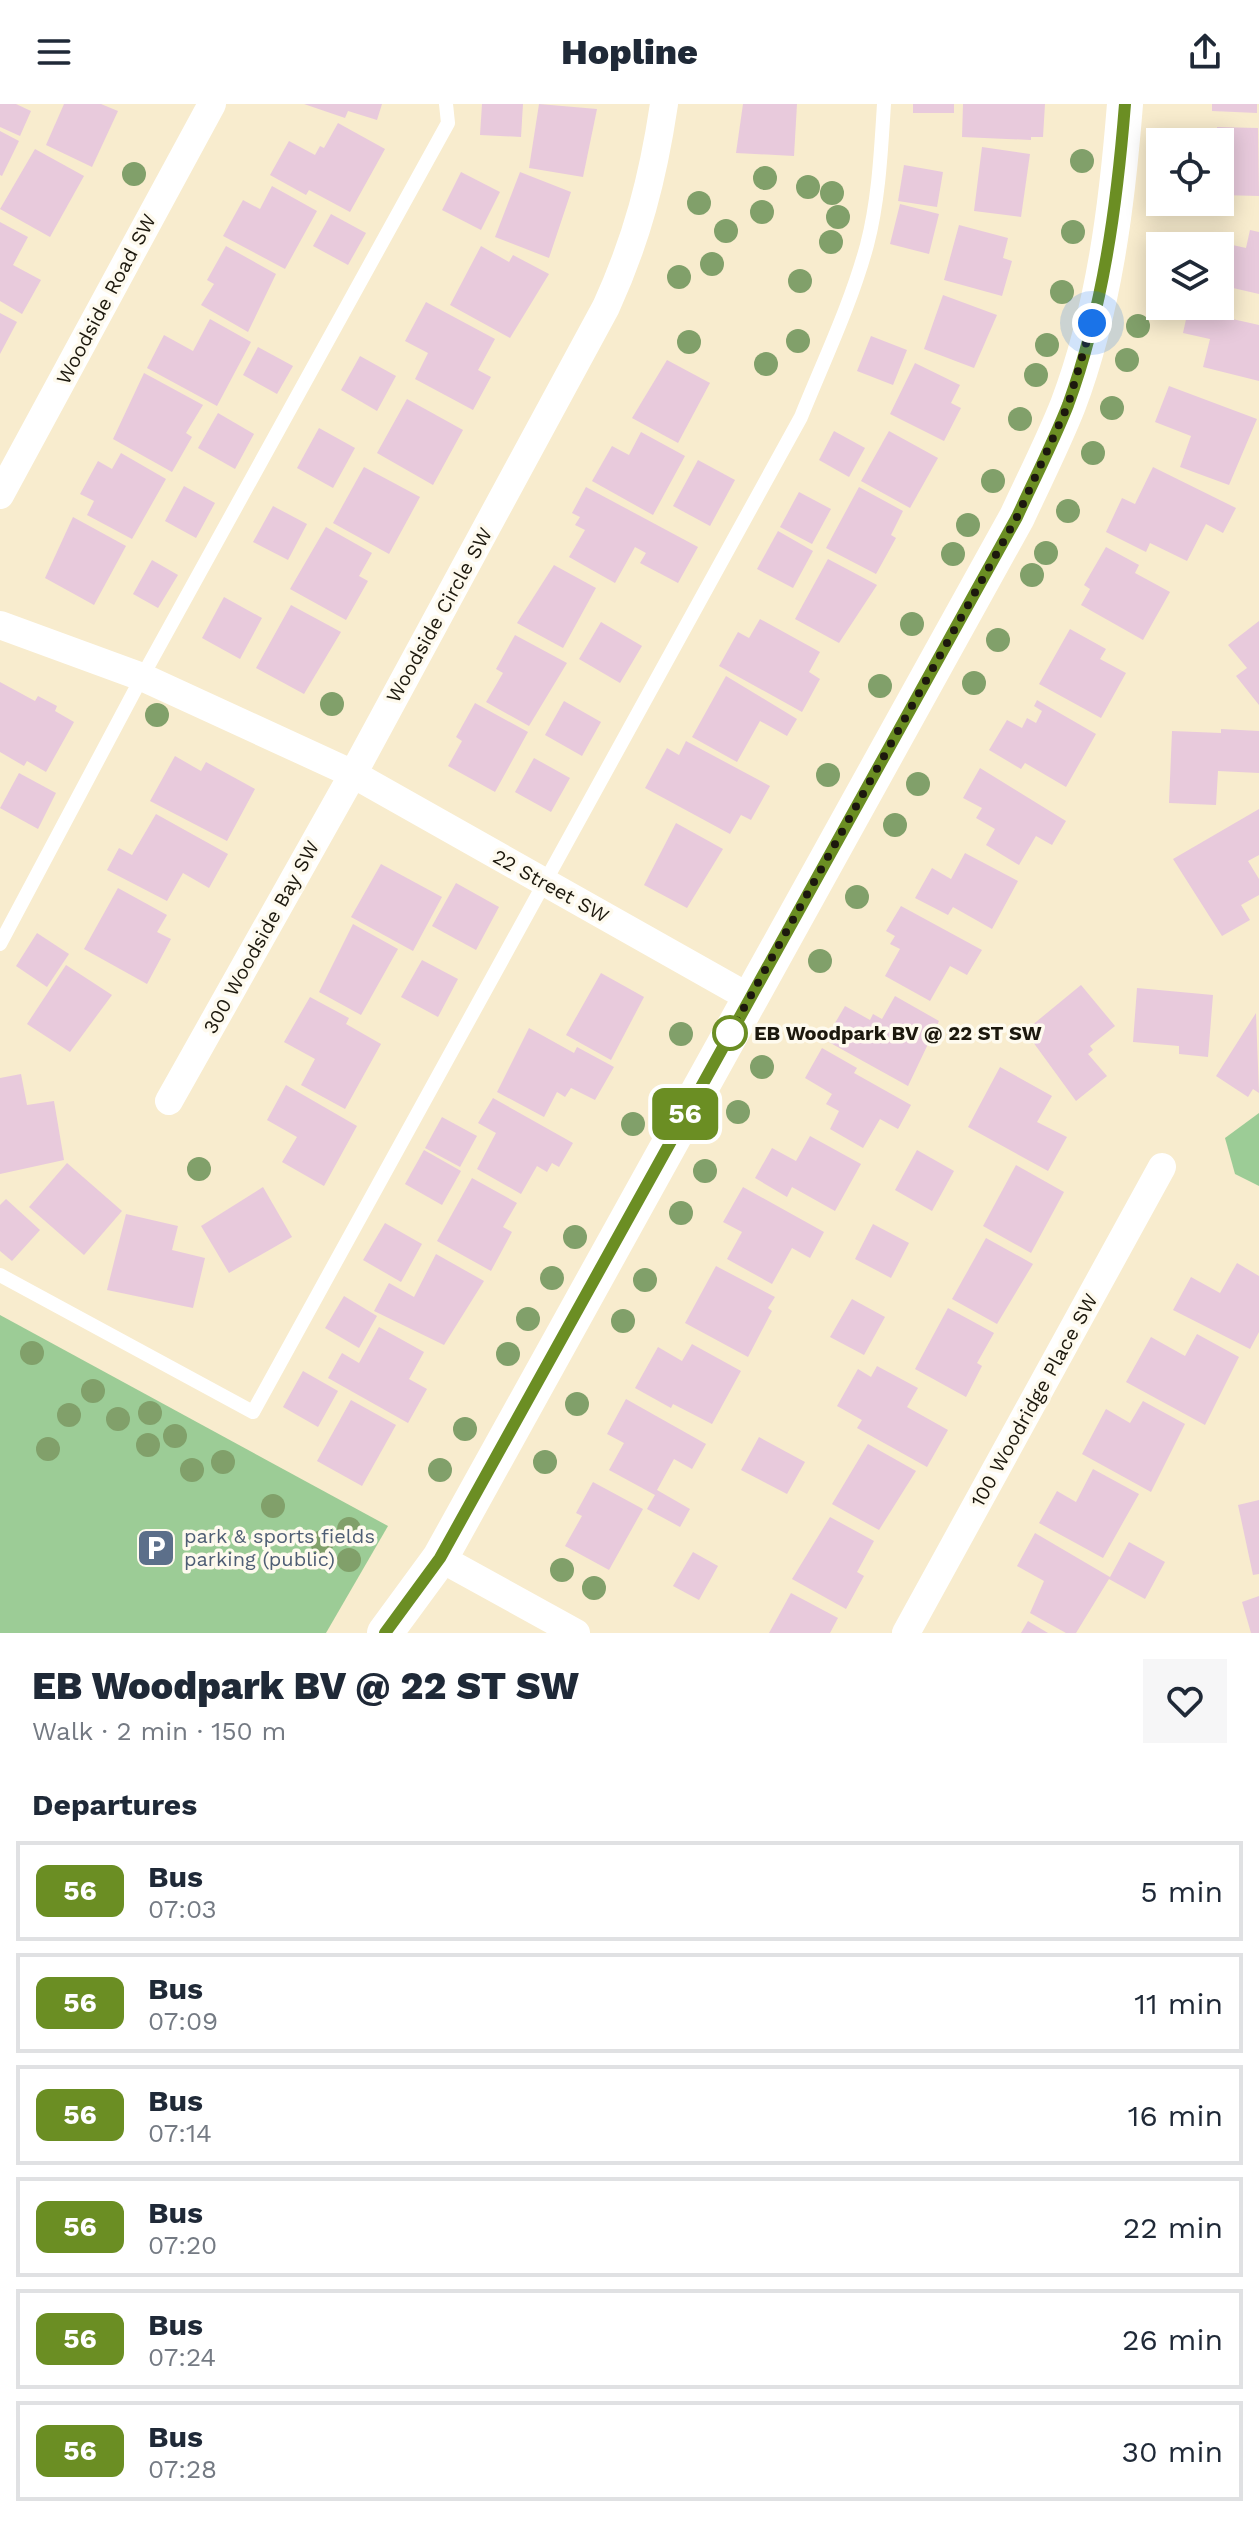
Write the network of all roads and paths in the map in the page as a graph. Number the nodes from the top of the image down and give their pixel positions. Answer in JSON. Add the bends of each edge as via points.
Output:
{"nodes":[{"id":1,"x":212,"y":104,"type":"edge"},
{"id":2,"x":446,"y":104,"type":"edge"},
{"id":3,"x":664,"y":104,"type":"edge"},
{"id":4,"x":884,"y":104,"type":"edge"},
{"id":5,"x":1125,"y":104,"type":"edge"},
{"id":6,"x":0,"y":495,"type":"edge"},
{"id":7,"x":0,"y":625,"type":"edge"},
{"id":8,"x":142,"y":677,"type":"junction"},
{"id":9,"x":353,"y":774,"type":"junction"},
{"id":10,"x":542,"y":882,"type":"junction"},
{"id":11,"x":0,"y":944,"type":"edge"},
{"id":12,"x":750,"y":998,"type":"junction"},
{"id":13,"x":169,"y":1101,"type":"dead end"},
{"id":14,"x":1162,"y":1167,"type":"dead end"},
{"id":15,"x":0,"y":1275,"type":"edge"},
{"id":16,"x":440,"y":1558,"type":"junction"},
{"id":17,"x":385,"y":1633,"type":"edge"},
{"id":18,"x":413,"y":1633,"type":"edge"},
{"id":19,"x":576,"y":1633,"type":"edge"},
{"id":20,"x":906,"y":1633,"type":"edge"}],
"edges":[{"from":1,"to":6,"type":"street","name":"Woodside Road SW"},
{"from":2,"to":8,"type":"lane","via":[[448,123]]},
{"from":3,"to":9,"type":"street","name":"Woodside Circle SW","via":[[655,165],[633,246],[606,307]]},
{"from":4,"to":10,"type":"lane","via":[[868,243],[801,417]]},
{"from":5,"to":12,"type":"street","via":[[1121,163],[1098,302],[1068,405],[1017,517]]},
{"from":7,"to":8,"type":"street"},
{"from":8,"to":9,"type":"street"},
{"from":8,"to":11,"type":"lane"},
{"from":9,"to":10,"type":"street","name":"22 Street SW"},
{"from":9,"to":13,"type":"street","name":"300 Woodside Bay SW"},
{"from":10,"to":12,"type":"street","name":"22 Street SW"},
{"from":10,"to":15,"type":"lane","via":[[253,1412]]},
{"from":12,"to":16,"type":"street"},
{"from":14,"to":20,"type":"street","name":"100 Woodridge Place SW"},
{"from":16,"to":17,"type":"street"},
{"from":16,"to":18,"type":"street"},
{"from":16,"to":19,"type":"street"}]}
